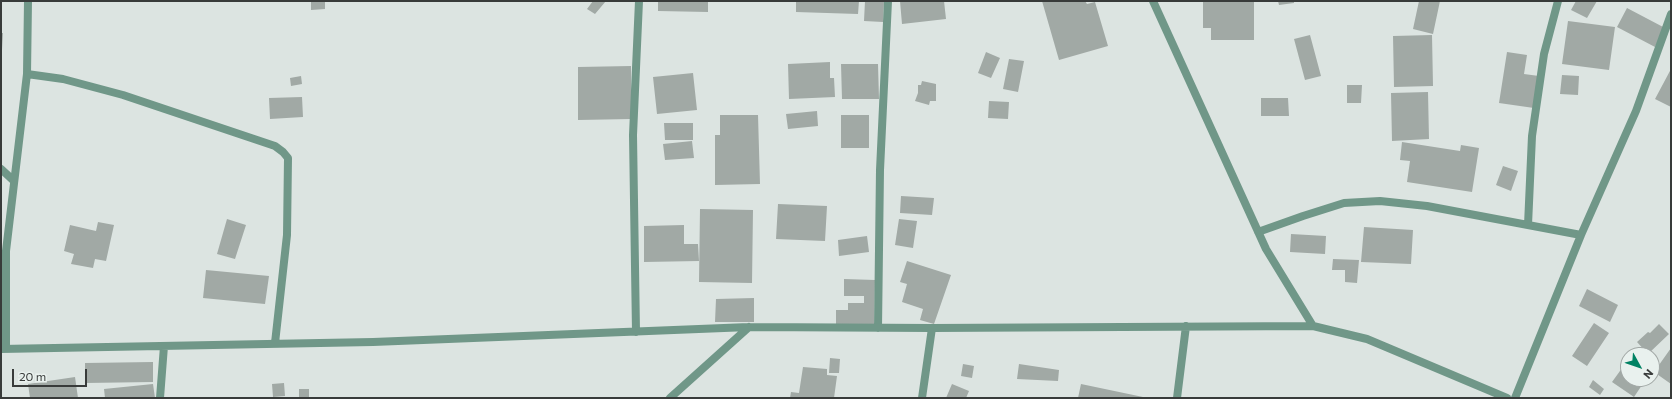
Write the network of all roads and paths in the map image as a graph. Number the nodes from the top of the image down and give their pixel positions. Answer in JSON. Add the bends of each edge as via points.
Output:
{"nodes":[{"id":1,"x":28,"y":1,"type":"edge"},
{"id":2,"x":639,"y":1,"type":"edge"},
{"id":3,"x":888,"y":1,"type":"edge"},
{"id":4,"x":1153,"y":1,"type":"edge"},
{"id":5,"x":1558,"y":1,"type":"edge"},
{"id":6,"x":1671,"y":14,"type":"edge"},
{"id":7,"x":27,"y":74,"type":"junction"},
{"id":8,"x":1,"y":169,"type":"edge"},
{"id":9,"x":14,"y":181,"type":"junction"},
{"id":10,"x":1528,"y":225,"type":"junction"},
{"id":11,"x":1258,"y":232,"type":"junction"},
{"id":12,"x":1581,"y":235,"type":"junction"},
{"id":13,"x":1186,"y":326,"type":"junction"},
{"id":14,"x":1313,"y":326,"type":"junction"},
{"id":15,"x":750,"y":327,"type":"junction"},
{"id":16,"x":878,"y":328,"type":"junction"},
{"id":17,"x":932,"y":328,"type":"junction"},
{"id":18,"x":636,"y":332,"type":"junction"},
{"id":19,"x":275,"y":343,"type":"junction"},
{"id":20,"x":164,"y":346,"type":"junction"},
{"id":21,"x":3,"y":349,"type":"edge"},
{"id":22,"x":160,"y":398,"type":"edge"},
{"id":23,"x":670,"y":398,"type":"edge"},
{"id":24,"x":922,"y":398,"type":"edge"},
{"id":25,"x":1177,"y":398,"type":"edge"},
{"id":26,"x":1507,"y":398,"type":"edge"},
{"id":27,"x":1515,"y":398,"type":"edge"}],
"edges":[{"from":1,"to":7,"type":"street"},
{"from":2,"to":18,"type":"street","via":[[633,135]]},
{"from":3,"to":16,"type":"street","via":[[880,170]]},
{"from":4,"to":11,"type":"street"},
{"from":5,"to":10,"type":"street","via":[[1544,54],[1532,136]]},
{"from":6,"to":12,"type":"street","via":[[1636,111]]},
{"from":7,"to":9,"type":"street"},
{"from":7,"to":19,"type":"street","via":[[63,79],[124,95],[275,146],[283,152],[288,158],[287,235]]},
{"from":8,"to":9,"type":"street"},
{"from":9,"to":21,"type":"street","via":[[6,251]]},
{"from":10,"to":11,"type":"street","via":[[1428,206],[1380,201],[1344,204]]},
{"from":10,"to":12,"type":"street"},
{"from":11,"to":14,"type":"street"},
{"from":12,"to":27,"type":"street"},
{"from":13,"to":14,"type":"street"},
{"from":13,"to":17,"type":"street"},
{"from":13,"to":25,"type":"street"},
{"from":14,"to":26,"type":"street","via":[[1367,339]]},
{"from":15,"to":16,"type":"street"},
{"from":15,"to":18,"type":"street"},
{"from":15,"to":23,"type":"street"},
{"from":16,"to":17,"type":"street"},
{"from":17,"to":24,"type":"street"},
{"from":18,"to":19,"type":"street"},
{"from":19,"to":20,"type":"street"},
{"from":20,"to":21,"type":"street"},
{"from":20,"to":22,"type":"street"}]}
